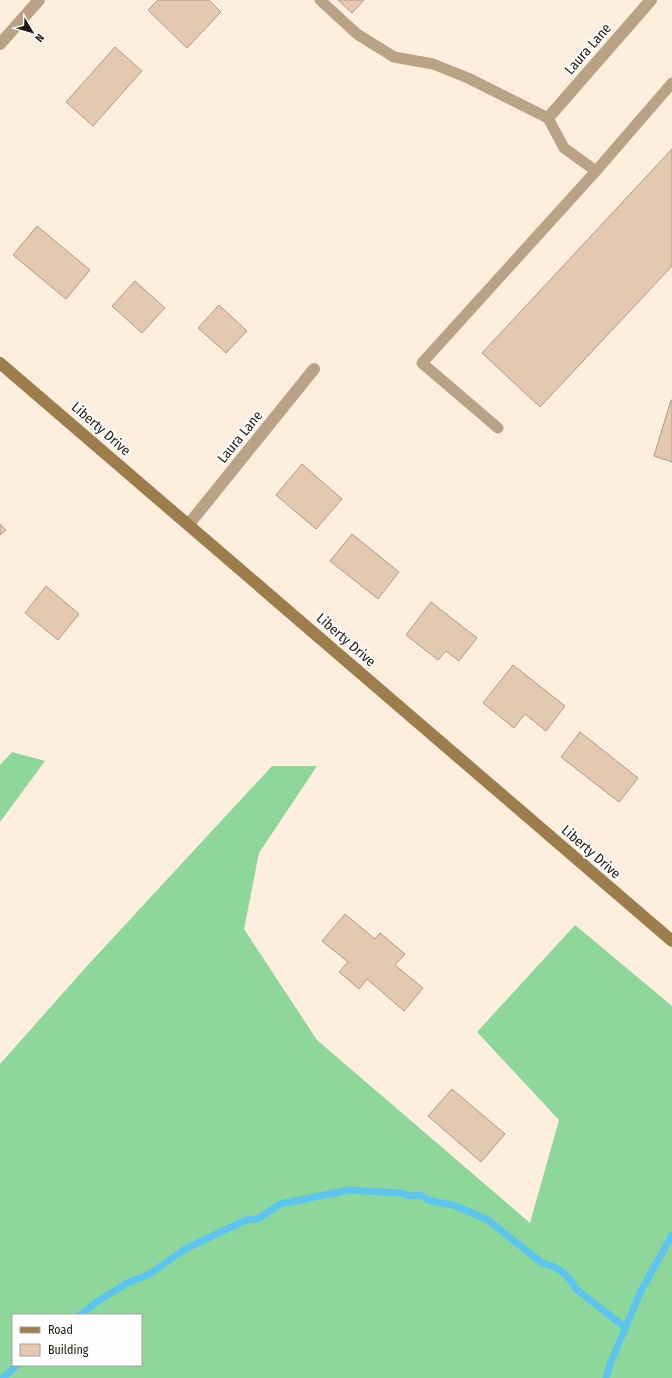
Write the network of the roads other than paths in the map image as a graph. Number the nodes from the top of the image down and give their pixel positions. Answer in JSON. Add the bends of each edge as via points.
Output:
{"nodes":[{"id":1,"x":39,"y":0,"type":"edge"},
{"id":2,"x":320,"y":0,"type":"edge"},
{"id":3,"x":651,"y":0,"type":"edge"},
{"id":4,"x":0,"y":44,"type":"edge"},
{"id":5,"x":672,"y":83,"type":"edge"},
{"id":6,"x":548,"y":118,"type":"junction"},
{"id":7,"x":596,"y":171,"type":"junction"},
{"id":8,"x":0,"y":363,"type":"edge"},
{"id":9,"x":314,"y":369,"type":"dead end"},
{"id":10,"x":498,"y":428,"type":"dead end"},
{"id":11,"x":189,"y":524,"type":"junction"},
{"id":12,"x":672,"y":941,"type":"edge"}],
"edges":[{"from":1,"to":4,"type":"street"},
{"from":2,"to":6,"type":"lane","via":[[357,34],[394,57],[433,64],[468,78]]},
{"from":3,"to":6,"type":"street","name":"Laura Lane"},
{"from":5,"to":7,"type":"lane"},
{"from":6,"to":7,"type":"lane","via":[[564,148]]},
{"from":7,"to":10,"type":"lane","via":[[422,363]]},
{"from":8,"to":11,"type":"street","name":"Liberty Drive"},
{"from":9,"to":11,"type":"street","name":"Laura Lane"},
{"from":11,"to":12,"type":"street","name":"Liberty Drive"}]}
